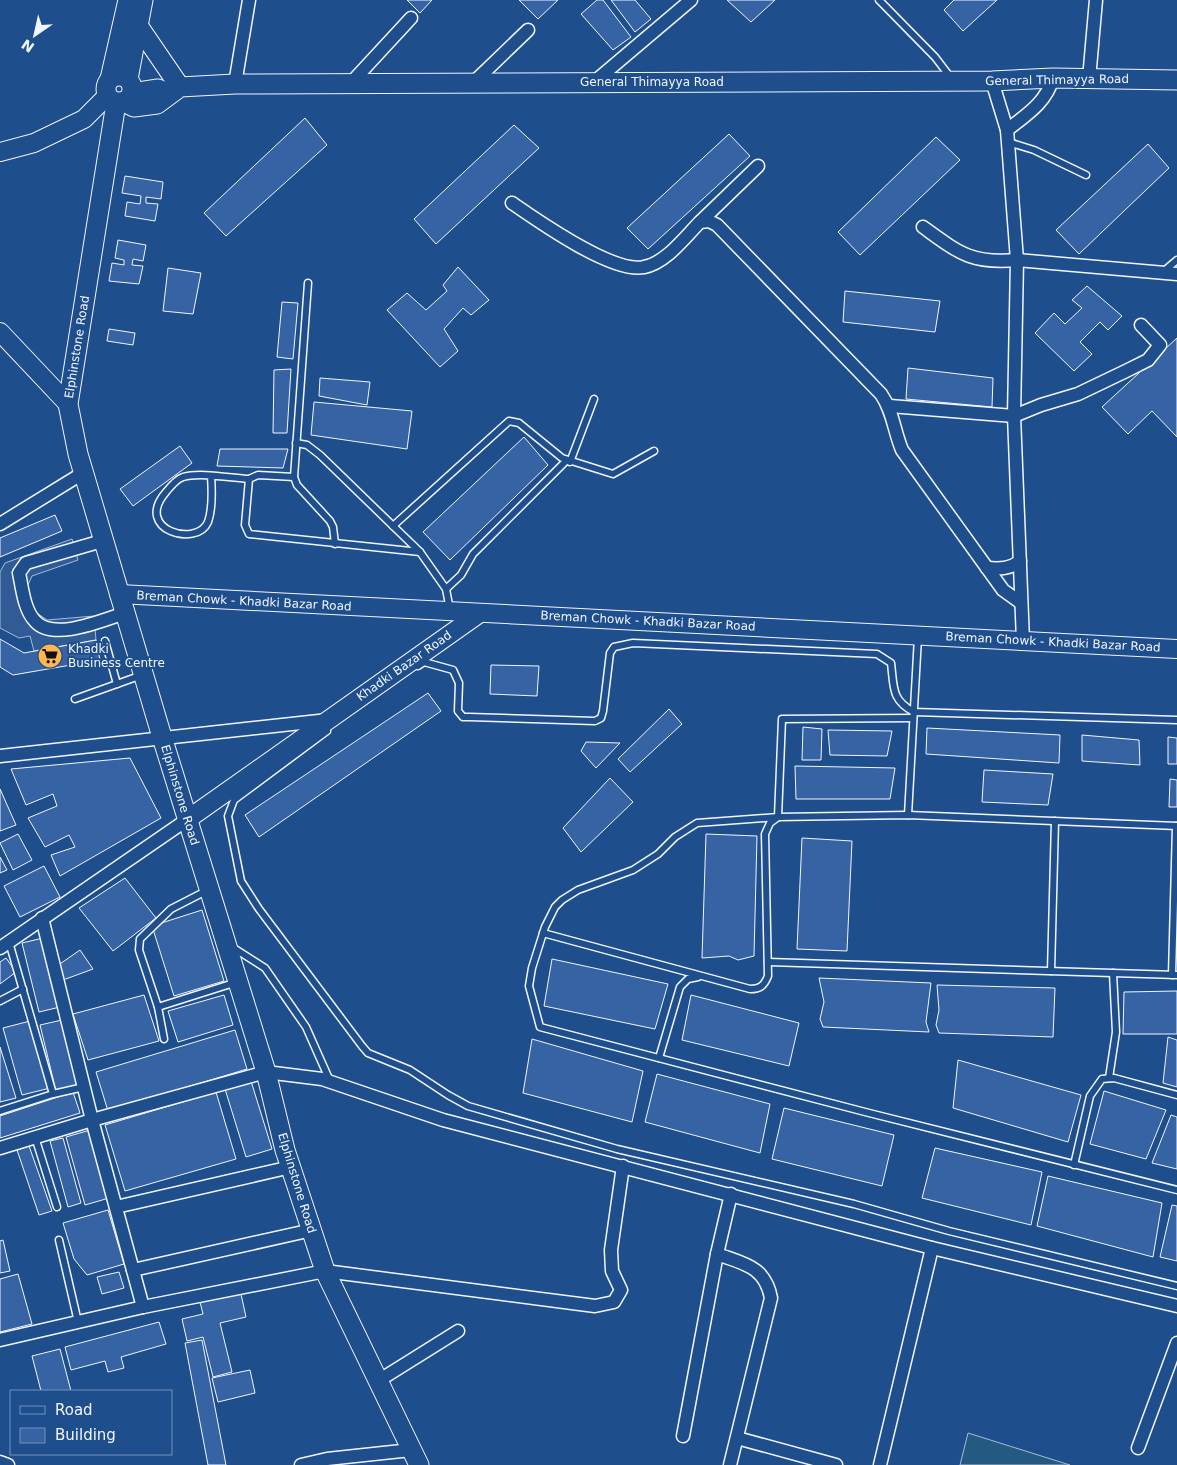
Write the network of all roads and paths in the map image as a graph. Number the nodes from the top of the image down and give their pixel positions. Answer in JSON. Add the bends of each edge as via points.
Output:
{"nodes":[{"id":1,"x":128,"y":0,"type":"edge"},
{"id":2,"x":143,"y":0,"type":"edge"},
{"id":3,"x":249,"y":0,"type":"edge"},
{"id":4,"x":691,"y":0,"type":"edge"},
{"id":5,"x":879,"y":0,"type":"edge"},
{"id":6,"x":1096,"y":0,"type":"edge"},
{"id":7,"x":411,"y":18,"type":"dead end"},
{"id":8,"x":139,"y":26,"type":"junction"},
{"id":9,"x":528,"y":30,"type":"dead end"},
{"id":10,"x":1053,"y":78,"type":"junction"},
{"id":11,"x":1089,"y":79,"type":"junction"},
{"id":12,"x":1177,"y":80,"type":"edge"},
{"id":13,"x":953,"y":81,"type":"junction"},
{"id":14,"x":992,"y":81,"type":"junction"},
{"id":15,"x":473,"y":83,"type":"junction"},
{"id":16,"x":593,"y":83,"type":"junction"},
{"id":17,"x":235,"y":84,"type":"junction"},
{"id":18,"x":350,"y":84,"type":"junction"},
{"id":19,"x":175,"y":90,"type":"junction"},
{"id":20,"x":120,"y":92,"type":"junction"},
{"id":21,"x":1007,"y":136,"type":"junction"},
{"id":22,"x":0,"y":152,"type":"edge"},
{"id":23,"x":758,"y":166,"type":"dead end"},
{"id":24,"x":1086,"y":175,"type":"dead end"},
{"id":25,"x":512,"y":203,"type":"dead end"},
{"id":26,"x":700,"y":222,"type":"junction"},
{"id":27,"x":923,"y":227,"type":"dead end"},
{"id":28,"x":1017,"y":260,"type":"junction"},
{"id":29,"x":1177,"y":260,"type":"edge"},
{"id":30,"x":1163,"y":273,"type":"junction"},
{"id":31,"x":1177,"y":274,"type":"edge"},
{"id":32,"x":308,"y":283,"type":"dead end"},
{"id":33,"x":1141,"y":325,"type":"dead end"},
{"id":34,"x":0,"y":332,"type":"edge"},
{"id":35,"x":594,"y":400,"type":"dead end"},
{"id":36,"x":68,"y":404,"type":"junction"},
{"id":37,"x":890,"y":406,"type":"junction"},
{"id":38,"x":1014,"y":416,"type":"junction"},
{"id":39,"x":296,"y":442,"type":"junction"},
{"id":40,"x":654,"y":451,"type":"dead end"},
{"id":41,"x":568,"y":461,"type":"junction"},
{"id":42,"x":83,"y":473,"type":"junction"},
{"id":43,"x":211,"y":476,"type":"junction"},
{"id":44,"x":294,"y":477,"type":"junction"},
{"id":45,"x":248,"y":479,"type":"junction"},
{"id":46,"x":0,"y":524,"type":"edge"},
{"id":47,"x":393,"y":526,"type":"junction"},
{"id":48,"x":102,"y":541,"type":"junction"},
{"id":49,"x":335,"y":544,"type":"junction"},
{"id":50,"x":420,"y":552,"type":"junction"},
{"id":51,"x":1020,"y":561,"type":"junction"},
{"id":52,"x":987,"y":568,"type":"junction"},
{"id":53,"x":446,"y":589,"type":"junction"},
{"id":54,"x":119,"y":594,"type":"junction"},
{"id":55,"x":1022,"y":603,"type":"junction"},
{"id":56,"x":451,"y":611,"type":"junction"},
{"id":57,"x":125,"y":613,"type":"junction"},
{"id":58,"x":480,"y":613,"type":"junction"},
{"id":59,"x":918,"y":635,"type":"junction"},
{"id":60,"x":105,"y":641,"type":"dead end"},
{"id":61,"x":1023,"y":641,"type":"junction"},
{"id":62,"x":1177,"y":649,"type":"edge"},
{"id":63,"x":143,"y":675,"type":"junction"},
{"id":64,"x":117,"y":684,"type":"junction"},
{"id":65,"x":75,"y":699,"type":"dead end"},
{"id":66,"x":369,"y":701,"type":"dead end"},
{"id":67,"x":913,"y":715,"type":"junction"},
{"id":68,"x":1177,"y":720,"type":"edge"},
{"id":69,"x":333,"y":722,"type":"junction"},
{"id":70,"x":162,"y":737,"type":"junction"},
{"id":71,"x":2,"y":753,"type":"edge"},
{"id":72,"x":908,"y":815,"type":"junction"},
{"id":73,"x":778,"y":817,"type":"junction"},
{"id":74,"x":188,"y":820,"type":"junction"},
{"id":75,"x":1055,"y":821,"type":"junction"},
{"id":76,"x":1176,"y":826,"type":"edge"},
{"id":77,"x":209,"y":890,"type":"junction"},
{"id":78,"x":42,"y":918,"type":"junction"},
{"id":79,"x":544,"y":933,"type":"junction"},
{"id":80,"x":226,"y":943,"type":"junction"},
{"id":81,"x":4,"y":945,"type":"edge"},
{"id":82,"x":768,"y":962,"type":"junction"},
{"id":83,"x":1051,"y":971,"type":"junction"},
{"id":84,"x":1113,"y":973,"type":"junction"},
{"id":85,"x":1174,"y":975,"type":"edge"},
{"id":86,"x":702,"y":977,"type":"junction"},
{"id":87,"x":238,"y":981,"type":"junction"},
{"id":88,"x":22,"y":989,"type":"junction"},
{"id":89,"x":0,"y":1001,"type":"edge"},
{"id":90,"x":158,"y":1007,"type":"junction"},
{"id":91,"x":164,"y":1039,"type":"dead end"},
{"id":92,"x":659,"y":1058,"type":"junction"},
{"id":93,"x":266,"y":1072,"type":"junction"},
{"id":94,"x":1109,"y":1078,"type":"junction"},
{"id":95,"x":331,"y":1082,"type":"junction"},
{"id":96,"x":84,"y":1087,"type":"junction"},
{"id":97,"x":53,"y":1094,"type":"junction"},
{"id":98,"x":1177,"y":1095,"type":"edge"},
{"id":99,"x":0,"y":1111,"type":"edge"},
{"id":100,"x":92,"y":1120,"type":"junction"},
{"id":101,"x":34,"y":1138,"type":"junction"},
{"id":102,"x":0,"y":1148,"type":"edge"},
{"id":103,"x":1074,"y":1165,"type":"junction"},
{"id":104,"x":622,"y":1166,"type":"junction"},
{"id":105,"x":291,"y":1167,"type":"junction"},
{"id":106,"x":1177,"y":1190,"type":"edge"},
{"id":107,"x":731,"y":1194,"type":"junction"},
{"id":108,"x":116,"y":1206,"type":"junction"},
{"id":109,"x":57,"y":1207,"type":"dead end"},
{"id":110,"x":312,"y":1230,"type":"junction"},
{"id":111,"x":59,"y":1240,"type":"dead end"},
{"id":112,"x":932,"y":1248,"type":"junction"},
{"id":113,"x":717,"y":1254,"type":"junction"},
{"id":114,"x":133,"y":1270,"type":"junction"},
{"id":115,"x":325,"y":1271,"type":"junction"},
{"id":116,"x":1177,"y":1286,"type":"edge"},
{"id":117,"x":1177,"y":1306,"type":"edge"},
{"id":118,"x":143,"y":1307,"type":"junction"},
{"id":119,"x":78,"y":1322,"type":"junction"},
{"id":120,"x":458,"y":1331,"type":"dead end"},
{"id":121,"x":0,"y":1340,"type":"edge"},
{"id":122,"x":1177,"y":1343,"type":"edge"},
{"id":123,"x":378,"y":1381,"type":"junction"},
{"id":124,"x":683,"y":1436,"type":"dead end"},
{"id":125,"x":738,"y":1438,"type":"junction"},
{"id":126,"x":1138,"y":1448,"type":"dead end"},
{"id":127,"x":415,"y":1458,"type":"edge"},
{"id":128,"x":0,"y":1462,"type":"edge"},
{"id":129,"x":328,"y":1462,"type":"edge"},
{"id":130,"x":8,"y":1465,"type":"edge"},
{"id":131,"x":301,"y":1465,"type":"edge"},
{"id":132,"x":730,"y":1465,"type":"edge"},
{"id":133,"x":836,"y":1465,"type":"edge"},
{"id":134,"x":880,"y":1465,"type":"edge"}],
"edges":[{"from":1,"to":20,"type":"main road","name":"Elphinstone Road"},
{"from":2,"to":8,"type":"main road"},
{"from":3,"to":17,"type":"street"},
{"from":4,"to":16,"type":"street"},
{"from":5,"to":13,"type":"lane"},
{"from":6,"to":11,"type":"street"},
{"from":7,"to":18,"type":"street"},
{"from":8,"to":19,"type":"main road"},
{"from":8,"to":20,"type":"main road"},
{"from":9,"to":15,"type":"street"},
{"from":10,"to":11,"type":"main road","name":"General Thimayya Road"},
{"from":10,"to":14,"type":"main road","name":"General Thimayya Road"},
{"from":10,"to":21,"type":"street","via":[[1042,102]]},
{"from":11,"to":12,"type":"main road","name":"General Thimayya Road"},
{"from":13,"to":14,"type":"main road","name":"General Thimayya Road"},
{"from":13,"to":16,"type":"main road","name":"General Thimayya Road"},
{"from":14,"to":21,"type":"street"},
{"from":15,"to":16,"type":"main road","name":"General Thimayya Road"},
{"from":15,"to":18,"type":"main road","name":"General Thimayya Road"},
{"from":17,"to":18,"type":"main road","name":"General Thimayya Road"},
{"from":17,"to":19,"type":"main road","name":"General Thimayya Road"},
{"from":19,"to":20,"type":"main road","via":[[157,104],[134,107]]},
{"from":20,"to":22,"type":"main road","via":[[84,120],[34,143]]},
{"from":20,"to":36,"type":"main road","name":"Elphinstone Road"},
{"from":21,"to":24,"type":"lane"},
{"from":21,"to":28,"type":"street"},
{"from":23,"to":26,"type":"street"},
{"from":25,"to":26,"type":"street","via":[[551,231],[631,268],[658,261]]},
{"from":26,"to":37,"type":"street","via":[[718,225],[849,359]]},
{"from":27,"to":28,"type":"street","via":[[959,254],[995,262]]},
{"from":28,"to":30,"type":"street"},
{"from":28,"to":38,"type":"street"},
{"from":29,"to":30,"type":"lane"},
{"from":30,"to":31,"type":"street"},
{"from":32,"to":39,"type":"lane"},
{"from":33,"to":38,"type":"street","via":[[1160,345],[1148,360],[1078,394]]},
{"from":34,"to":36,"type":"main road"},
{"from":35,"to":41,"type":"lane"},
{"from":36,"to":42,"type":"main road","name":"Elphinstone Road"},
{"from":37,"to":38,"type":"street"},
{"from":37,"to":52,"type":"street","via":[[902,450]]},
{"from":38,"to":51,"type":"street"},
{"from":39,"to":44,"type":"lane"},
{"from":39,"to":47,"type":"lane","via":[[307,445],[320,455]]},
{"from":40,"to":41,"type":"lane","via":[[613,474]]},
{"from":41,"to":47,"type":"lane","via":[[519,424],[509,421]]},
{"from":41,"to":53,"type":"lane","via":[[473,554],[461,575]]},
{"from":42,"to":46,"type":"street"},
{"from":42,"to":48,"type":"main road","name":"Elphinstone Road"},
{"from":43,"to":43,"type":"lane","via":[[183,477],[172,485],[156,507],[154,514],[160,524],[173,533],[202,531],[208,522],[212,498]]},
{"from":43,"to":45,"type":"lane"},
{"from":44,"to":45,"type":"lane","via":[[258,475]]},
{"from":44,"to":49,"type":"lane","via":[[297,485],[330,522]]},
{"from":45,"to":49,"type":"lane","via":[[245,525],[249,534]]},
{"from":47,"to":50,"type":"lane"},
{"from":48,"to":54,"type":"main road","name":"Elphinstone Road"},
{"from":48,"to":57,"type":"street","via":[[26,563],[18,573],[27,606],[35,622],[52,630],[71,629]]},
{"from":49,"to":50,"type":"lane"},
{"from":50,"to":53,"type":"lane"},
{"from":51,"to":52,"type":"street","via":[[1014,566]]},
{"from":51,"to":55,"type":"street"},
{"from":52,"to":55,"type":"street","via":[[1003,590]]},
{"from":53,"to":56,"type":"lane"},
{"from":54,"to":56,"type":"main road","name":"Breman Chowk - Khadki Bazar Road"},
{"from":54,"to":57,"type":"main road","name":"Elphinstone Road"},
{"from":55,"to":61,"type":"street"},
{"from":56,"to":58,"type":"main road","name":"Breman Chowk - Khadki Bazar Road"},
{"from":57,"to":63,"type":"main road","name":"Elphinstone Road"},
{"from":58,"to":59,"type":"main road","name":"Breman Chowk - Khadki Bazar Road"},
{"from":58,"to":69,"type":"main road","name":"Khadki Bazar Road"},
{"from":59,"to":61,"type":"main road","name":"Breman Chowk - Khadki Bazar Road"},
{"from":59,"to":67,"type":"lane"},
{"from":60,"to":64,"type":"lane"},
{"from":61,"to":62,"type":"main road","name":"Breman Chowk - Khadki Bazar Road"},
{"from":63,"to":64,"type":"lane"},
{"from":63,"to":70,"type":"main road","name":"Elphinstone Road"},
{"from":64,"to":65,"type":"lane"},
{"from":66,"to":67,"type":"lane","via":[[424,662],[453,670],[459,683],[458,712],[463,717],[596,721],[603,711],[610,653],[614,647],[633,643],[877,654],[890,664],[896,699]]},
{"from":67,"to":68,"type":"lane"},
{"from":67,"to":72,"type":"lane"},
{"from":67,"to":73,"type":"lane","via":[[782,719]]},
{"from":69,"to":70,"type":"street","name":"Khadki Bazar Road"},
{"from":69,"to":74,"type":"main road","name":"Khadki Bazar Road"},
{"from":69,"to":116,"type":"lane","via":[[234,800],[228,816],[241,881],[368,1053],[410,1070],[468,1106],[617,1149],[854,1204],[949,1231]]},
{"from":70,"to":71,"type":"street","name":"Khadki Bazar Road"},
{"from":70,"to":74,"type":"main road","name":"Elphinstone Road"},
{"from":72,"to":73,"type":"lane"},
{"from":72,"to":75,"type":"lane"},
{"from":73,"to":79,"type":"lane","via":[[697,822],[633,870],[578,890],[562,900],[555,907]]},
{"from":73,"to":82,"type":"lane","via":[[764,834]]},
{"from":74,"to":77,"type":"main road","name":"Elphinstone Road"},
{"from":74,"to":78,"type":"street"},
{"from":75,"to":76,"type":"lane"},
{"from":75,"to":83,"type":"lane"},
{"from":76,"to":85,"type":"lane"},
{"from":77,"to":80,"type":"main road","name":"Elphinstone Road"},
{"from":77,"to":90,"type":"lane","via":[[171,909],[140,939],[139,950]]},
{"from":78,"to":81,"type":"street"},
{"from":78,"to":96,"type":"street"},
{"from":79,"to":86,"type":"lane"},
{"from":79,"to":92,"type":"lane","via":[[529,986],[540,1027]]},
{"from":80,"to":87,"type":"main road","name":"Elphinstone Road"},
{"from":80,"to":95,"type":"lane","via":[[265,968],[306,1027]]},
{"from":81,"to":88,"type":"lane"},
{"from":82,"to":83,"type":"lane"},
{"from":82,"to":86,"type":"lane","via":[[768,976],[758,989]]},
{"from":83,"to":84,"type":"lane"},
{"from":84,"to":85,"type":"lane"},
{"from":84,"to":94,"type":"lane","via":[[1116,1032]]},
{"from":86,"to":92,"type":"lane","via":[[688,979],[680,987]]},
{"from":87,"to":90,"type":"lane"},
{"from":87,"to":93,"type":"main road","name":"Elphinstone Road"},
{"from":88,"to":89,"type":"lane"},
{"from":88,"to":97,"type":"lane"},
{"from":90,"to":91,"type":"lane"},
{"from":92,"to":103,"type":"lane"},
{"from":93,"to":95,"type":"street"},
{"from":93,"to":100,"type":"street"},
{"from":93,"to":105,"type":"main road","name":"Elphinstone Road"},
{"from":94,"to":98,"type":"lane"},
{"from":94,"to":103,"type":"lane","via":[[1102,1079],[1090,1096]]},
{"from":95,"to":104,"type":"street","via":[[443,1120]]},
{"from":96,"to":97,"type":"lane"},
{"from":96,"to":100,"type":"street"},
{"from":97,"to":99,"type":"lane"},
{"from":100,"to":101,"type":"street"},
{"from":100,"to":108,"type":"street"},
{"from":101,"to":102,"type":"street"},
{"from":101,"to":109,"type":"lane"},
{"from":103,"to":106,"type":"lane"},
{"from":104,"to":107,"type":"street"},
{"from":104,"to":115,"type":"street","via":[[611,1250],[612,1271],[621,1290],[614,1302],[595,1306]]},
{"from":105,"to":108,"type":"street"},
{"from":105,"to":110,"type":"main road","name":"Elphinstone Road"},
{"from":107,"to":112,"type":"street"},
{"from":107,"to":113,"type":"street"},
{"from":108,"to":114,"type":"street"},
{"from":110,"to":114,"type":"street"},
{"from":110,"to":115,"type":"main road","name":"Elphinstone Road"},
{"from":111,"to":119,"type":"lane"},
{"from":112,"to":117,"type":"street"},
{"from":112,"to":134,"type":"street"},
{"from":113,"to":124,"type":"street"},
{"from":113,"to":125,"type":"street","via":[[751,1266],[769,1286],[772,1298]]},
{"from":114,"to":118,"type":"street"},
{"from":115,"to":118,"type":"street"},
{"from":115,"to":123,"type":"main road","name":"Elphinstone Road"},
{"from":118,"to":119,"type":"street"},
{"from":119,"to":121,"type":"street"},
{"from":120,"to":123,"type":"street"},
{"from":122,"to":126,"type":"street"},
{"from":123,"to":127,"type":"main road","name":"Elphinstone Road"},
{"from":125,"to":132,"type":"street"},
{"from":125,"to":133,"type":"street"},
{"from":127,"to":129,"type":"street"},
{"from":128,"to":130,"type":"street"},
{"from":129,"to":131,"type":"street"}]}
